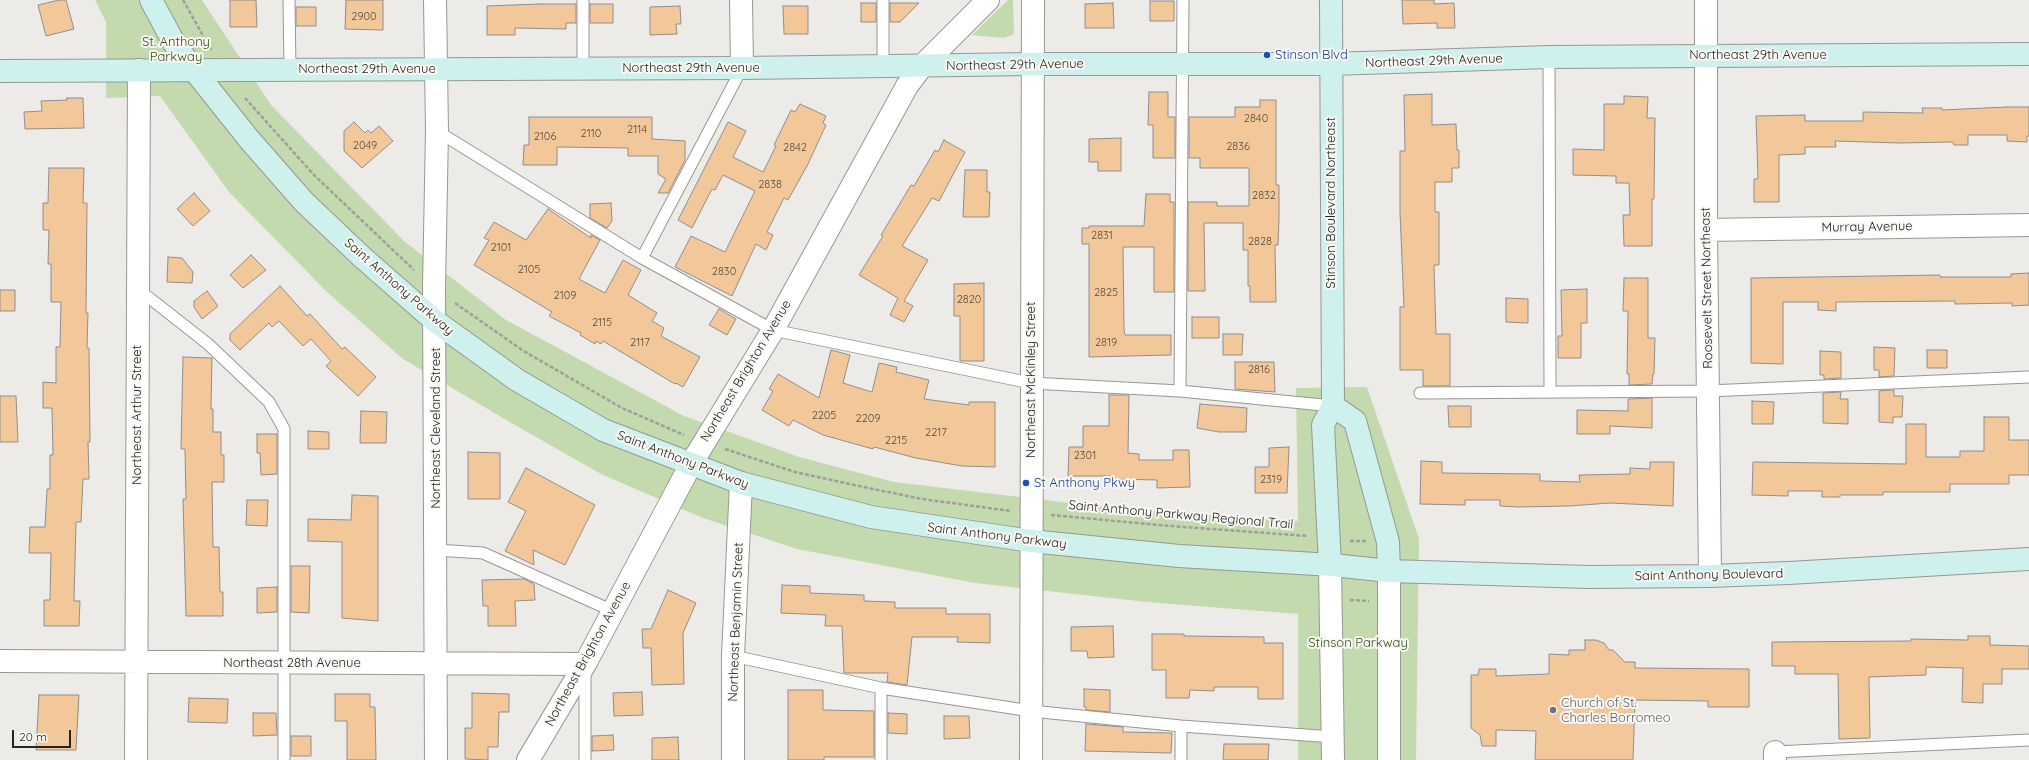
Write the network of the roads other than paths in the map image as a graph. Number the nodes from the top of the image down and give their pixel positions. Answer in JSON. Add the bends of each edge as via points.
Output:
{"nodes":[{"id":1,"x":151,"y":0,"type":"edge"},
{"id":2,"x":289,"y":0,"type":"edge"},
{"id":3,"x":435,"y":0,"type":"edge"},
{"id":4,"x":582,"y":0,"type":"edge"},
{"id":5,"x":741,"y":0,"type":"edge"},
{"id":6,"x":883,"y":0,"type":"edge"},
{"id":7,"x":988,"y":0,"type":"edge"},
{"id":8,"x":1033,"y":0,"type":"edge"},
{"id":9,"x":1183,"y":0,"type":"edge"},
{"id":10,"x":1331,"y":0,"type":"edge"},
{"id":11,"x":1706,"y":0,"type":"edge"},
{"id":12,"x":2029,"y":54,"type":"edge"},
{"id":13,"x":1705,"y":55,"type":"junction"},
{"id":14,"x":1549,"y":57,"type":"junction"},
{"id":15,"x":1033,"y":64,"type":"junction"},
{"id":16,"x":1183,"y":64,"type":"junction"},
{"id":17,"x":1331,"y":64,"type":"junction"},
{"id":18,"x":922,"y":66,"type":"junction"},
{"id":19,"x":883,"y":67,"type":"junction"},
{"id":20,"x":582,"y":68,"type":"junction"},
{"id":21,"x":742,"y":68,"type":"junction"},
{"id":22,"x":435,"y":69,"type":"junction"},
{"id":23,"x":139,"y":70,"type":"junction"},
{"id":24,"x":194,"y":70,"type":"junction"},
{"id":25,"x":290,"y":70,"type":"junction"},
{"id":26,"x":0,"y":71,"type":"edge"},
{"id":27,"x":437,"y":131,"type":"junction"},
{"id":28,"x":2029,"y":225,"type":"edge"},
{"id":29,"x":1706,"y":230,"type":"junction"},
{"id":30,"x":642,"y":258,"type":"junction"},
{"id":31,"x":138,"y":289,"type":"junction"},
{"id":32,"x":435,"y":322,"type":"junction"},
{"id":33,"x":773,"y":330,"type":"junction"},
{"id":34,"x":2029,"y":377,"type":"edge"},
{"id":35,"x":1031,"y":383,"type":"junction"},
{"id":36,"x":1180,"y":391,"type":"junction"},
{"id":37,"x":1550,"y":391,"type":"junction"},
{"id":38,"x":1708,"y":391,"type":"junction"},
{"id":39,"x":1420,"y":393,"type":"dead end"},
{"id":40,"x":1333,"y":406,"type":"junction"},
{"id":41,"x":691,"y":464,"type":"junction"},
{"id":42,"x":741,"y":483,"type":"junction"},
{"id":43,"x":1031,"y":542,"type":"junction"},
{"id":44,"x":436,"y":550,"type":"junction"},
{"id":45,"x":2029,"y":559,"type":"edge"},
{"id":46,"x":1330,"y":565,"type":"junction"},
{"id":47,"x":1389,"y":571,"type":"junction"},
{"id":48,"x":1710,"y":576,"type":"junction"},
{"id":49,"x":613,"y":611,"type":"junction"},
{"id":50,"x":733,"y":656,"type":"junction"},
{"id":51,"x":0,"y":661,"type":"edge"},
{"id":52,"x":136,"y":662,"type":"junction"},
{"id":53,"x":285,"y":664,"type":"junction"},
{"id":54,"x":436,"y":664,"type":"junction"},
{"id":55,"x":585,"y":664,"type":"junction"},
{"id":56,"x":881,"y":688,"type":"junction"},
{"id":57,"x":1031,"y":711,"type":"junction"},
{"id":58,"x":1181,"y":726,"type":"junction"},
{"id":59,"x":1333,"y":737,"type":"junction"},
{"id":60,"x":2029,"y":740,"type":"edge"},
{"id":61,"x":1775,"y":756,"type":"edge"},
{"id":62,"x":136,"y":760,"type":"edge"},
{"id":63,"x":284,"y":760,"type":"edge"},
{"id":64,"x":436,"y":760,"type":"edge"},
{"id":65,"x":528,"y":760,"type":"edge"},
{"id":66,"x":585,"y":760,"type":"edge"},
{"id":67,"x":733,"y":760,"type":"edge"},
{"id":68,"x":881,"y":760,"type":"edge"},
{"id":69,"x":1031,"y":760,"type":"edge"},
{"id":70,"x":1181,"y":760,"type":"edge"},
{"id":71,"x":1333,"y":760,"type":"edge"},
{"id":72,"x":1389,"y":760,"type":"edge"}],
"edges":[{"from":1,"to":24,"type":"street","name":"Saint Anthony Parkway","via":[[174,43]]},
{"from":2,"to":25,"type":"lane"},
{"from":3,"to":22,"type":"street","name":"Northeast Cleveland Street"},
{"from":4,"to":20,"type":"lane"},
{"from":5,"to":21,"type":"street"},
{"from":6,"to":19,"type":"lane"},
{"from":7,"to":18,"type":"street","name":"Northeast Brighton Avenue"},
{"from":8,"to":15,"type":"street","name":"Northeast McKinley Street"},
{"from":9,"to":16,"type":"lane"},
{"from":10,"to":17,"type":"street","name":"Stinson Boulevard Northeast"},
{"from":11,"to":13,"type":"street","name":"Roosevelt Street Northeast"},
{"from":12,"to":13,"type":"street","name":"Northeast 29th Avenue"},
{"from":13,"to":14,"type":"street","name":"Northeast 29th Avenue"},
{"from":13,"to":29,"type":"street","name":"Roosevelt Street Northeast"},
{"from":14,"to":17,"type":"street","name":"Northeast 29th Avenue"},
{"from":14,"to":37,"type":"lane"},
{"from":15,"to":16,"type":"street","name":"Northeast 29th Avenue"},
{"from":15,"to":18,"type":"street","name":"Northeast 29th Avenue"},
{"from":15,"to":35,"type":"street","name":"Northeast McKinley Street"},
{"from":16,"to":17,"type":"street","name":"Northeast 29th Avenue"},
{"from":16,"to":36,"type":"lane"},
{"from":17,"to":40,"type":"street","name":"Stinson Boulevard Northeast"},
{"from":18,"to":19,"type":"street","name":"Northeast 29th Avenue"},
{"from":18,"to":33,"type":"street","name":"Northeast Brighton Avenue","via":[[907,86]]},
{"from":19,"to":21,"type":"street","name":"Northeast 29th Avenue"},
{"from":20,"to":21,"type":"street","name":"Northeast 29th Avenue"},
{"from":20,"to":22,"type":"street","name":"Northeast 29th Avenue"},
{"from":21,"to":30,"type":"lane"},
{"from":22,"to":25,"type":"street","name":"Northeast 29th Avenue"},
{"from":22,"to":27,"type":"street","name":"Northeast Cleveland Street"},
{"from":23,"to":24,"type":"street","name":"Northeast 29th Avenue"},
{"from":23,"to":26,"type":"street","name":"Northeast 29th Avenue"},
{"from":23,"to":31,"type":"street","name":"Northeast Arthur Street"},
{"from":24,"to":25,"type":"street","name":"Northeast 29th Avenue"},
{"from":24,"to":32,"type":"street","name":"Saint Anthony Parkway","via":[[248,138],[304,202]]},
{"from":27,"to":30,"type":"lane"},
{"from":27,"to":32,"type":"street","name":"Northeast Cleveland Street"},
{"from":28,"to":29,"type":"street","name":"Murray Avenue"},
{"from":29,"to":38,"type":"street","name":"Roosevelt Street Northeast"},
{"from":30,"to":33,"type":"lane"},
{"from":31,"to":52,"type":"street","name":"Northeast Arthur Street"},
{"from":31,"to":53,"type":"lane","via":[[208,344],[269,402],[284,429]]},
{"from":32,"to":41,"type":"street","name":"Saint Anthony Parkway","via":[[517,380],[603,430]]},
{"from":32,"to":44,"type":"street","name":"Northeast Cleveland Street"},
{"from":33,"to":35,"type":"lane"},
{"from":33,"to":41,"type":"street","name":"Northeast Brighton Avenue"},
{"from":34,"to":38,"type":"lane"},
{"from":35,"to":36,"type":"lane"},
{"from":35,"to":43,"type":"street","name":"Northeast McKinley Street"},
{"from":36,"to":40,"type":"lane"},
{"from":37,"to":38,"type":"lane"},
{"from":37,"to":39,"type":"lane"},
{"from":38,"to":48,"type":"street","name":"Roosevelt Street Northeast"},
{"from":40,"to":46,"type":"street","via":[[1322,425]]},
{"from":40,"to":47,"type":"street","via":[[1355,421],[1388,542]]},
{"from":41,"to":42,"type":"street","name":"Saint Anthony Parkway"},
{"from":41,"to":49,"type":"street","name":"Northeast Brighton Avenue"},
{"from":42,"to":43,"type":"street","name":"Saint Anthony Parkway","via":[[871,518]]},
{"from":42,"to":50,"type":"street","name":"Northeast Benjamin Street"},
{"from":43,"to":46,"type":"street","name":"Saint Anthony Parkway","via":[[1179,556]]},
{"from":43,"to":57,"type":"street","name":"Northeast McKinley Street"},
{"from":44,"to":49,"type":"lane","via":[[483,553]]},
{"from":44,"to":54,"type":"street","name":"Northeast Cleveland Street"},
{"from":45,"to":48,"type":"street","name":"Saint Anthony Boulevard"},
{"from":46,"to":47,"type":"street","name":"Saint Anthony Parkway"},
{"from":46,"to":59,"type":"street"},
{"from":47,"to":48,"type":"street","name":"Saint Anthony Boulevard","via":[[1588,577]]},
{"from":47,"to":72,"type":"street"},
{"from":49,"to":55,"type":"street","name":"Northeast Brighton Avenue"},
{"from":50,"to":56,"type":"lane"},
{"from":50,"to":67,"type":"street","name":"Northeast Benjamin Street"},
{"from":51,"to":52,"type":"street","name":"Northeast 28th Avenue"},
{"from":52,"to":53,"type":"street","name":"Northeast 28th Avenue"},
{"from":52,"to":62,"type":"street","name":"Northeast Arthur Street"},
{"from":53,"to":54,"type":"street","name":"Northeast 28th Avenue"},
{"from":53,"to":63,"type":"lane"},
{"from":54,"to":55,"type":"street","name":"Northeast 28th Avenue"},
{"from":54,"to":64,"type":"street","name":"Northeast Cleveland Street"},
{"from":55,"to":65,"type":"street","name":"Northeast Brighton Avenue"},
{"from":55,"to":66,"type":"lane"},
{"from":56,"to":57,"type":"lane"},
{"from":56,"to":68,"type":"lane"},
{"from":57,"to":58,"type":"lane"},
{"from":57,"to":69,"type":"street","name":"Northeast McKinley Street"},
{"from":58,"to":59,"type":"lane"},
{"from":58,"to":70,"type":"lane"},
{"from":59,"to":71,"type":"street"},
{"from":60,"to":61,"type":"lane"}]}
